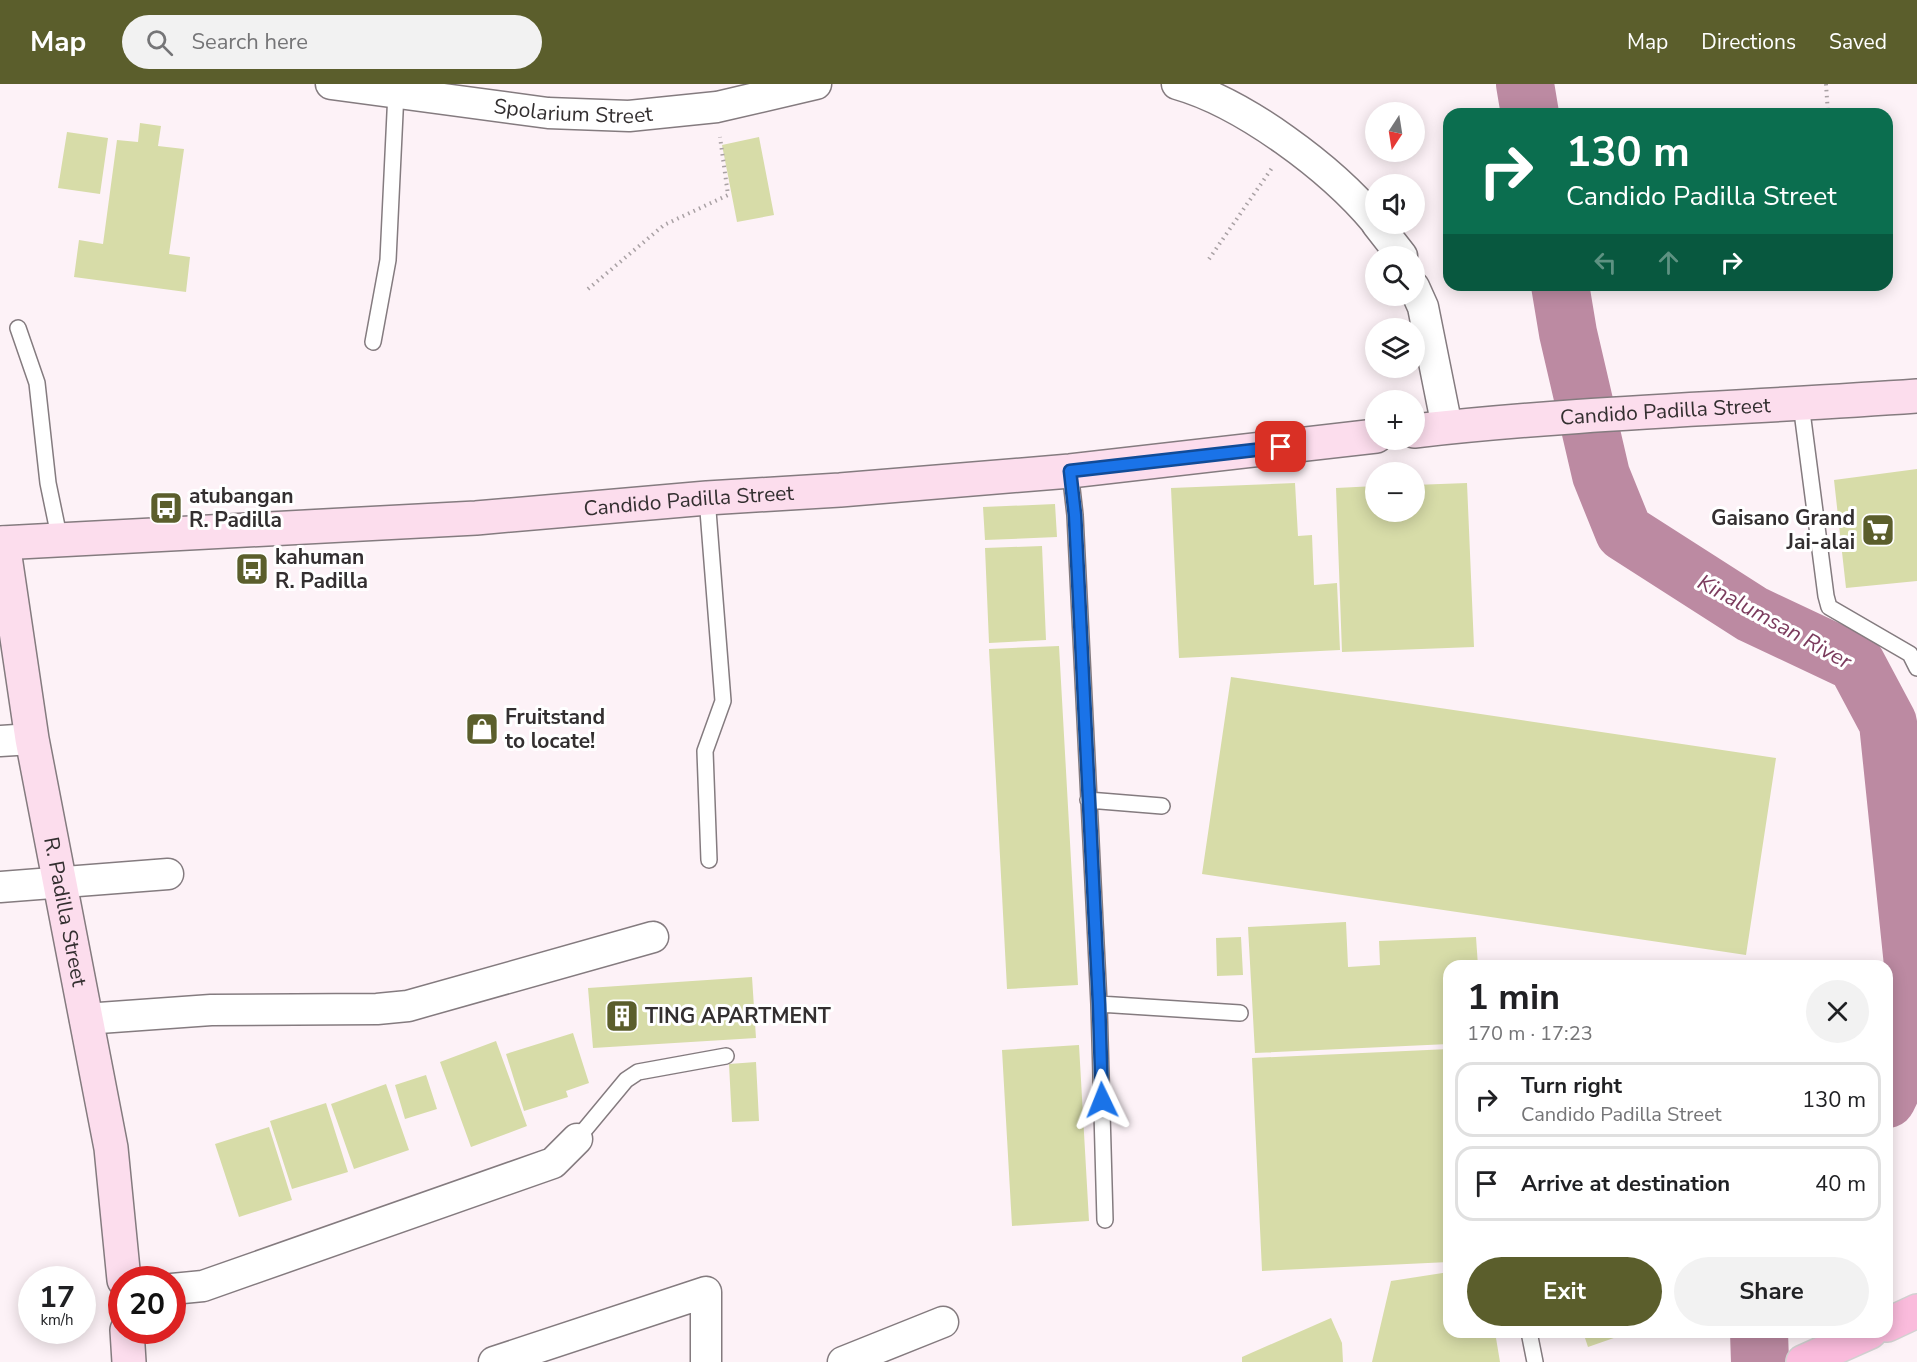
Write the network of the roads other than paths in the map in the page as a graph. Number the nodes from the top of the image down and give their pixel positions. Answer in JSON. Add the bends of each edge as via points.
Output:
{"nodes":[{"id":1,"x":331,"y":84,"type":"edge"},
{"id":2,"x":816,"y":84,"type":"edge"},
{"id":3,"x":1177,"y":84,"type":"edge"},
{"id":4,"x":397,"y":88,"type":"edge"},
{"id":5,"x":1365,"y":209,"type":"edge"},
{"id":6,"x":1385,"y":234,"type":"edge"},
{"id":7,"x":1394,"y":246,"type":"edge"},
{"id":8,"x":1423,"y":306,"type":"edge"},
{"id":9,"x":18,"y":328,"type":"dead end"},
{"id":10,"x":373,"y":342,"type":"dead end"},
{"id":11,"x":1917,"y":396,"type":"edge"},
{"id":12,"x":1801,"y":404,"type":"junction"},
{"id":13,"x":1447,"y":427,"type":"junction"},
{"id":14,"x":1425,"y":430,"type":"edge"},
{"id":15,"x":1365,"y":437,"type":"edge"},
{"id":16,"x":1070,"y":471,"type":"junction"},
{"id":17,"x":707,"y":498,"type":"junction"},
{"id":18,"x":60,"y":541,"type":"junction"},
{"id":19,"x":1,"y":543,"type":"edge"},
{"id":20,"x":1917,"y":668,"type":"edge"},
{"id":21,"x":32,"y":739,"type":"junction"},
{"id":22,"x":0,"y":741,"type":"edge"},
{"id":23,"x":1088,"y":800,"type":"junction"},
{"id":24,"x":1162,"y":806,"type":"dead end"},
{"id":25,"x":709,"y":860,"type":"dead end"},
{"id":26,"x":168,"y":874,"type":"dead end"},
{"id":27,"x":59,"y":881,"type":"junction"},
{"id":28,"x":0,"y":886,"type":"edge"},
{"id":29,"x":652,"y":938,"type":"dead end"},
{"id":30,"x":1099,"y":1004,"type":"junction"},
{"id":31,"x":1240,"y":1013,"type":"dead end"},
{"id":32,"x":85,"y":1018,"type":"junction"},
{"id":33,"x":726,"y":1056,"type":"dead end"},
{"id":34,"x":577,"y":1139,"type":"joint"},
{"id":35,"x":1105,"y":1220,"type":"dead end"},
{"id":36,"x":123,"y":1266,"type":"edge"},
{"id":37,"x":186,"y":1288,"type":"edge"},
{"id":38,"x":1917,"y":1311,"type":"edge"},
{"id":39,"x":943,"y":1322,"type":"dead end"},
{"id":40,"x":1893,"y":1322,"type":"edge"},
{"id":41,"x":1530,"y":1338,"type":"edge"},
{"id":42,"x":1857,"y":1338,"type":"edge"},
{"id":43,"x":128,"y":1344,"type":"edge"},
{"id":44,"x":1811,"y":1359,"type":"edge"},
{"id":45,"x":129,"y":1362,"type":"edge"},
{"id":46,"x":494,"y":1362,"type":"edge"},
{"id":47,"x":706,"y":1362,"type":"edge"},
{"id":48,"x":843,"y":1362,"type":"edge"},
{"id":49,"x":1535,"y":1362,"type":"edge"}],
"edges":[{"from":1,"to":4,"type":"street","name":"Spolarium Street"},
{"from":2,"to":4,"type":"street","name":"Spolarium Street","via":[[717,107],[628,116],[548,113]]},
{"from":3,"to":5,"type":"street","via":[[1196,89],[1290,142]]},
{"from":4,"to":10,"type":"lane","via":[[388,260]]},
{"from":6,"to":7,"type":"street"},
{"from":8,"to":13,"type":"street"},
{"from":9,"to":18,"type":"lane","via":[[37,383],[48,483]]},
{"from":11,"to":12,"type":"main road","name":"Candido Padilla Street"},
{"from":12,"to":13,"type":"main road","name":"Candido Padilla Street"},
{"from":12,"to":20,"type":"lane","via":[[1829,607],[1910,654]]},
{"from":13,"to":14,"type":"main road","name":"Candido Padilla Street"},
{"from":15,"to":16,"type":"main road","name":"Candido Padilla Street"},
{"from":16,"to":17,"type":"main road","name":"Candido Padilla Street"},
{"from":16,"to":23,"type":"lane"},
{"from":17,"to":18,"type":"main road","name":"Candido Padilla Street","via":[[476,518]]},
{"from":17,"to":25,"type":"lane","via":[[723,701],[705,751]]},
{"from":18,"to":19,"type":"main road","name":"Candido Padilla Street"},
{"from":19,"to":21,"type":"main road","name":"R. Padilla Street"},
{"from":21,"to":22,"type":"street"},
{"from":21,"to":27,"type":"main road","name":"R. Padilla Street"},
{"from":23,"to":24,"type":"lane"},
{"from":23,"to":30,"type":"lane"},
{"from":26,"to":27,"type":"street"},
{"from":27,"to":28,"type":"street"},
{"from":27,"to":32,"type":"main road","name":"R. Padilla Street"},
{"from":29,"to":32,"type":"street","via":[[408,1006],[211,1010]]},
{"from":30,"to":31,"type":"lane"},
{"from":30,"to":35,"type":"lane"},
{"from":32,"to":36,"type":"main road","name":"R. Padilla Street","via":[[111,1148]]},
{"from":33,"to":34,"type":"lane","via":[[638,1072],[626,1080]]},
{"from":34,"to":37,"type":"street","via":[[553,1163],[203,1286]]},
{"from":38,"to":40,"type":"main road"},
{"from":39,"to":48,"type":"street"},
{"from":41,"to":49,"type":"lane"},
{"from":42,"to":44,"type":"main road"},
{"from":43,"to":45,"type":"main road"},
{"from":46,"to":47,"type":"street","via":[[706,1292]]}]}
